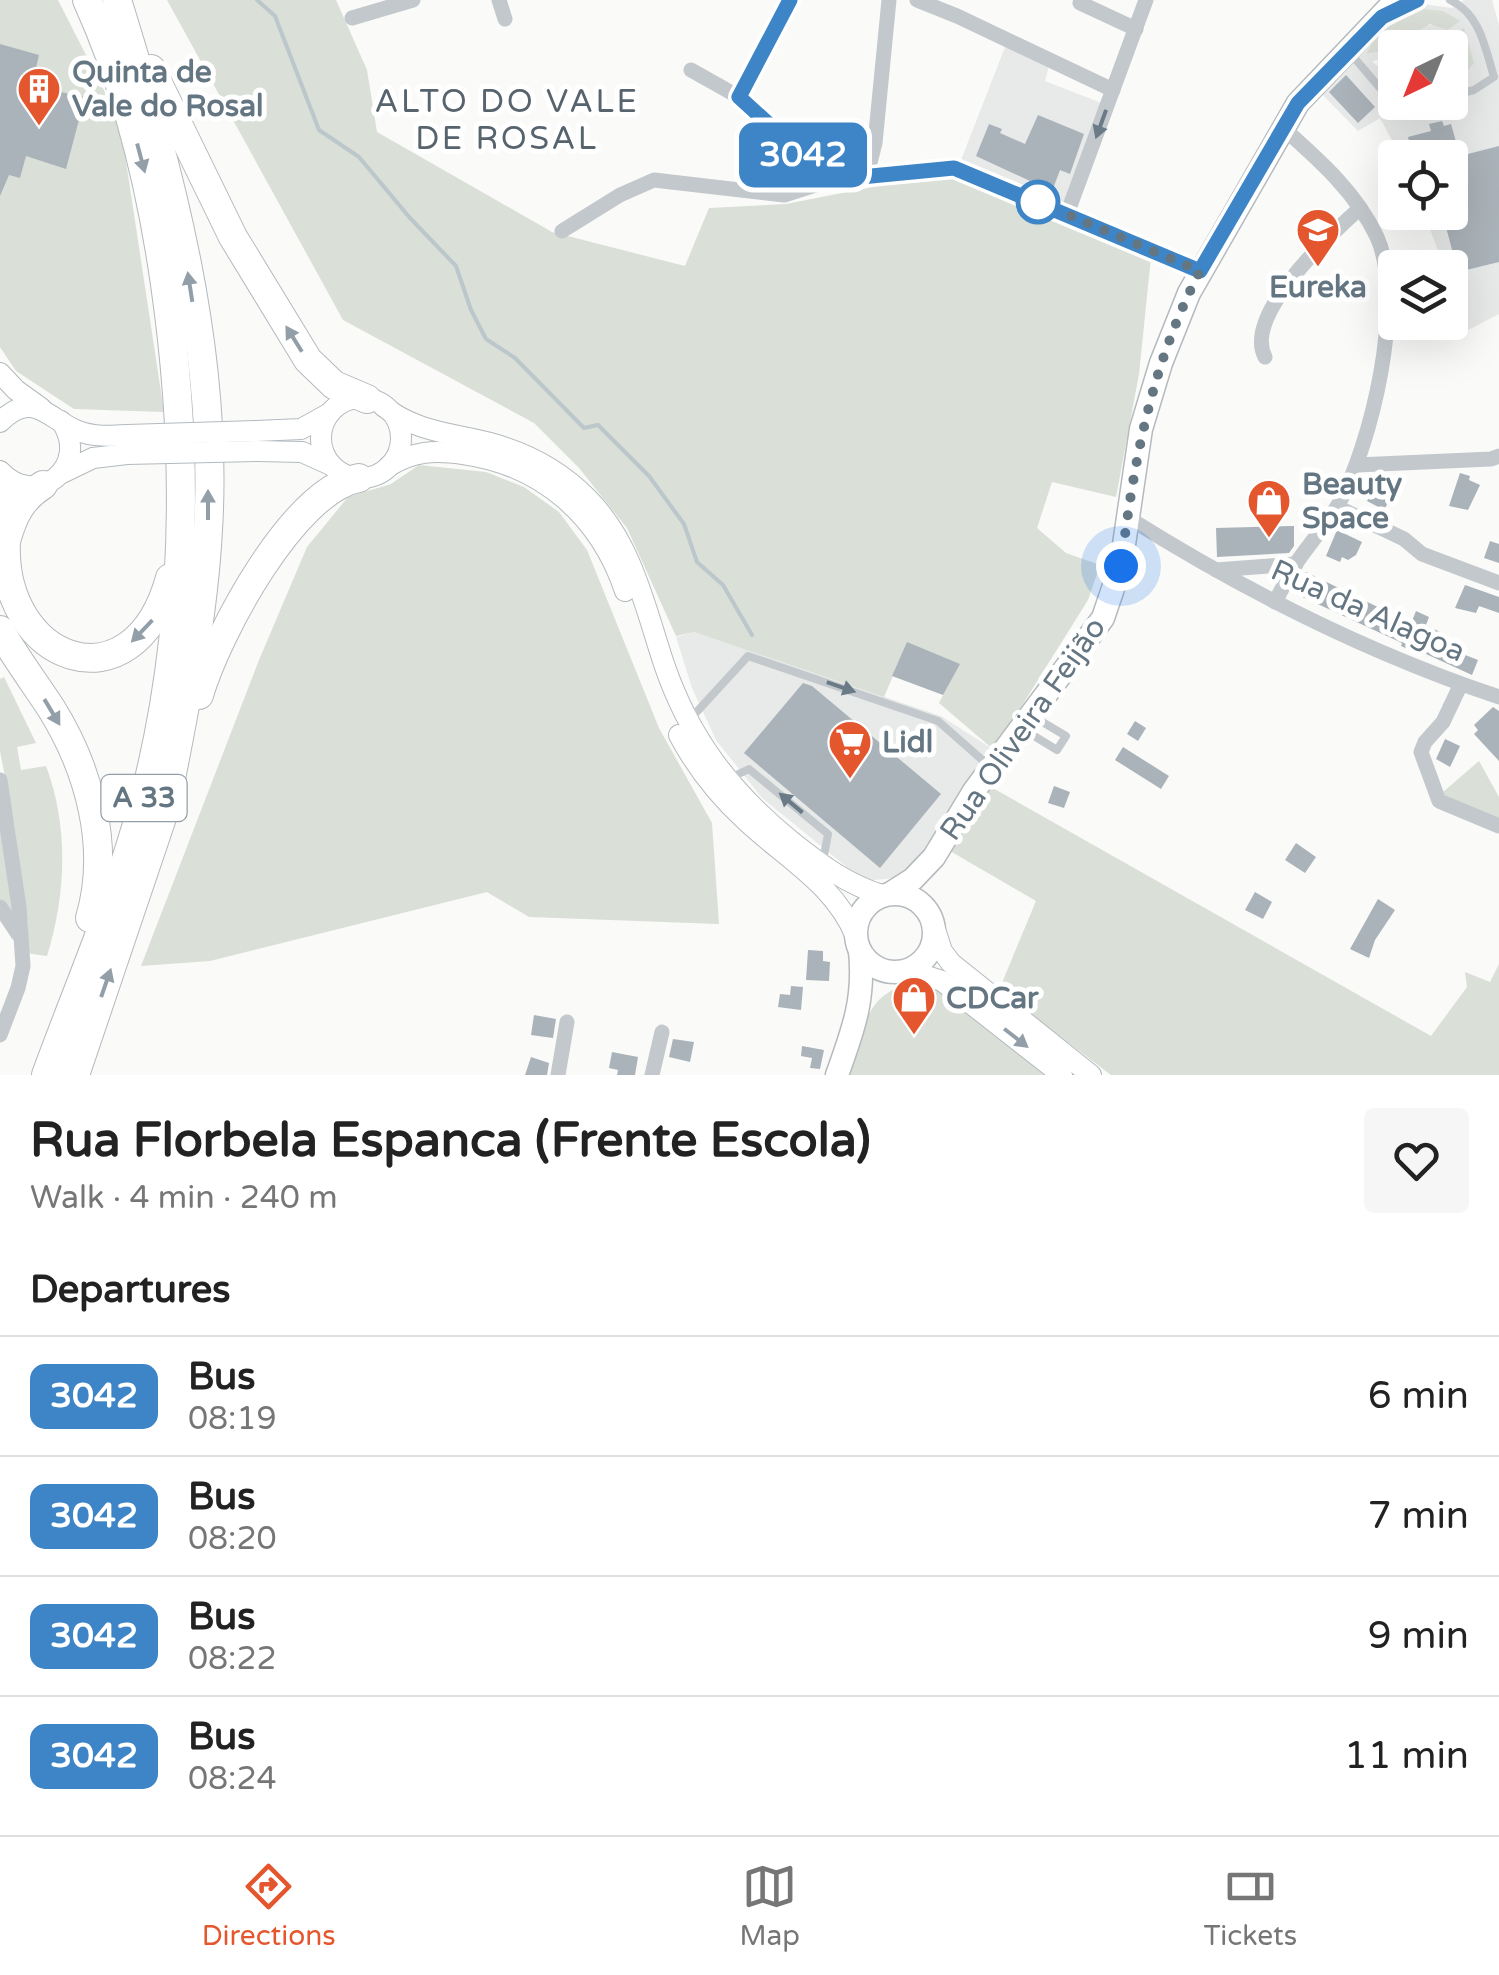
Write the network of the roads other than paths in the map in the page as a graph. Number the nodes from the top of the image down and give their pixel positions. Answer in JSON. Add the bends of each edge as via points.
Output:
{"nodes":[{"id":1,"x":86,"y":0,"type":"edge"},
{"id":2,"x":118,"y":0,"type":"edge"},
{"id":3,"x":413,"y":0,"type":"edge"},
{"id":4,"x":499,"y":0,"type":"edge"},
{"id":5,"x":790,"y":0,"type":"edge"},
{"id":6,"x":889,"y":0,"type":"edge"},
{"id":7,"x":917,"y":0,"type":"edge"},
{"id":8,"x":967,"y":0,"type":"edge"},
{"id":9,"x":1146,"y":0,"type":"edge"},
{"id":10,"x":1417,"y":0,"type":"edge"},
{"id":11,"x":1450,"y":0,"type":"edge"},
{"id":12,"x":1080,"y":3,"type":"dead end"},
{"id":13,"x":1389,"y":8,"type":"edge"},
{"id":14,"x":957,"y":16,"type":"junction"},
{"id":15,"x":352,"y":18,"type":"dead end"},
{"id":16,"x":505,"y":19,"type":"dead end"},
{"id":17,"x":1136,"y":29,"type":"junction"},
{"id":18,"x":1347,"y":50,"type":"junction"},
{"id":19,"x":691,"y":70,"type":"dead end"},
{"id":20,"x":1378,"y":85,"type":"edge"},
{"id":21,"x":1113,"y":90,"type":"junction"},
{"id":22,"x":1468,"y":92,"type":"edge"},
{"id":23,"x":739,"y":97,"type":"junction"},
{"id":24,"x":1282,"y":127,"type":"junction"},
{"id":25,"x":867,"y":175,"type":"junction"},
{"id":26,"x":830,"y":180,"type":"junction"},
{"id":27,"x":1359,"y":210,"type":"junction"},
{"id":28,"x":1067,"y":214,"type":"junction"},
{"id":29,"x":562,"y":232,"type":"dead end"},
{"id":30,"x":1200,"y":271,"type":"junction"},
{"id":31,"x":1265,"y":357,"type":"dead end"},
{"id":32,"x":0,"y":373,"type":"edge"},
{"id":33,"x":0,"y":385,"type":"edge"},
{"id":34,"x":375,"y":402,"type":"junction"},
{"id":35,"x":330,"y":413,"type":"junction"},
{"id":36,"x":51,"y":414,"type":"junction"},
{"id":37,"x":0,"y":420,"type":"edge"},
{"id":38,"x":256,"y":441,"type":"junction"},
{"id":39,"x":127,"y":445,"type":"junction"},
{"id":40,"x":1499,"y":456,"type":"edge"},
{"id":41,"x":1357,"y":465,"type":"junction"},
{"id":42,"x":389,"y":466,"type":"junction"},
{"id":43,"x":0,"y":472,"type":"edge"},
{"id":44,"x":346,"y":472,"type":"junction"},
{"id":45,"x":50,"y":481,"type":"junction"},
{"id":46,"x":0,"y":488,"type":"edge"},
{"id":47,"x":0,"y":505,"type":"edge"},
{"id":48,"x":1337,"y":507,"type":"junction"},
{"id":49,"x":182,"y":508,"type":"junction"},
{"id":50,"x":1127,"y":518,"type":"junction"},
{"id":51,"x":1296,"y":564,"type":"junction"},
{"id":52,"x":1216,"y":570,"type":"junction"},
{"id":53,"x":1499,"y":582,"type":"edge"},
{"id":54,"x":1275,"y":602,"type":"junction"},
{"id":55,"x":0,"y":630,"type":"edge"},
{"id":56,"x":1461,"y":684,"type":"junction"},
{"id":57,"x":1499,"y":697,"type":"edge"},
{"id":58,"x":686,"y":720,"type":"junction"},
{"id":59,"x":1027,"y":722,"type":"junction"},
{"id":60,"x":992,"y":768,"type":"junction"},
{"id":61,"x":0,"y":780,"type":"edge"},
{"id":62,"x":726,"y":780,"type":"junction"},
{"id":63,"x":165,"y":809,"type":"junction"},
{"id":64,"x":1499,"y":826,"type":"edge"},
{"id":65,"x":934,"y":857,"type":"junction"},
{"id":66,"x":823,"y":865,"type":"junction"},
{"id":67,"x":886,"y":894,"type":"junction"},
{"id":68,"x":0,"y":907,"type":"edge"},
{"id":69,"x":932,"y":920,"type":"junction"},
{"id":70,"x":22,"y":942,"type":"junction"},
{"id":71,"x":858,"y":944,"type":"junction"},
{"id":72,"x":904,"y":971,"type":"junction"},
{"id":73,"x":860,"y":1010,"type":"junction"},
{"id":74,"x":568,"y":1022,"type":"dead end"},
{"id":75,"x":662,"y":1032,"type":"dead end"},
{"id":76,"x":0,"y":1035,"type":"edge"},
{"id":77,"x":46,"y":1075,"type":"edge"},
{"id":78,"x":75,"y":1075,"type":"edge"},
{"id":79,"x":558,"y":1075,"type":"edge"},
{"id":80,"x":652,"y":1075,"type":"edge"},
{"id":81,"x":837,"y":1075,"type":"edge"},
{"id":82,"x":1062,"y":1075,"type":"edge"},
{"id":83,"x":1091,"y":1075,"type":"edge"}],
"edges":[{"from":1,"to":49,"type":"highway","number":"A 33","one_way":true,"via":[[124,95],[153,202],[176,359]]},
{"from":34,"to":2,"type":"highway","one_way":true,"via":[[315,370],[250,268]]},
{"from":63,"to":2,"type":"highway","number":"A 33","one_way":true,"via":[[208,531],[205,384],[172,192]]},
{"from":3,"to":15,"type":"street"},
{"from":4,"to":16,"type":"street"},
{"from":5,"to":23,"type":"street"},
{"from":6,"to":25,"type":"street"},
{"from":7,"to":14,"type":"street"},
{"from":8,"to":14,"type":"street"},
{"from":9,"to":17,"type":"street"},
{"from":10,"to":13,"type":"main road","name":"Rua Oliveira Feijão"},
{"from":11,"to":22,"type":"lane","via":[[1481,32],[1494,77]]},
{"from":12,"to":17,"type":"street"},
{"from":13,"to":18,"type":"main road","name":"Rua Oliveira Feijão"},
{"from":14,"to":21,"type":"street"},
{"from":17,"to":21,"type":"street"},
{"from":18,"to":20,"type":"lane"},
{"from":18,"to":24,"type":"main road","name":"Rua Oliveira Feijão"},
{"from":19,"to":23,"type":"street"},
{"from":21,"to":28,"type":"street","one_way":true},
{"from":23,"to":26,"type":"street"},
{"from":24,"to":27,"type":"street","via":[[1334,173]]},
{"from":24,"to":30,"type":"main road","name":"Rua Oliveira Feijão"},
{"from":25,"to":26,"type":"street"},
{"from":25,"to":28,"type":"street","via":[[954,168]]},
{"from":26,"to":29,"type":"street","via":[[784,195],[654,180]]},
{"from":27,"to":31,"type":"street","via":[[1278,299],[1260,338]]},
{"from":27,"to":41,"type":"street","via":[[1378,238],[1390,300]]},
{"from":28,"to":30,"type":"street"},
{"from":30,"to":50,"type":"main road","name":"Rua Oliveira Feijão","via":[[1154,384]]},
{"from":32,"to":36,"type":"main road"},
{"from":33,"to":37,"type":"main road"},
{"from":34,"to":35,"type":"main road","via":[[350,400]]},
{"from":34,"to":42,"type":"main road","via":[[396,420],[400,440]]},
{"from":34,"to":58,"type":"main road","via":[[421,428],[524,454],[588,498],[625,551]]},
{"from":35,"to":38,"type":"main road"},
{"from":35,"to":44,"type":"main road","via":[[322,445]]},
{"from":36,"to":37,"type":"main road","via":[[18,410]]},
{"from":36,"to":39,"type":"main road"},
{"from":36,"to":45,"type":"main road","via":[[68,433],[71,449]]},
{"from":38,"to":39,"type":"main road","bridge":true},
{"from":38,"to":44,"type":"main road","via":[[314,455]]},
{"from":39,"to":45,"type":"main road"},
{"from":40,"to":41,"type":"street"},
{"from":41,"to":48,"type":"street"},
{"from":42,"to":44,"type":"main road","via":[[375,475]]},
{"from":42,"to":71,"type":"main road","via":[[428,451],[483,457],[534,476],[577,509],[617,569],[666,707],[694,761],[747,822],[831,892]]},
{"from":43,"to":45,"type":"main road","via":[[21,486]]},
{"from":44,"to":63,"type":"highway","via":[[273,553],[237,606],[207,670]]},
{"from":49,"to":45,"type":"highway","one_way":true,"via":[[170,578],[148,626],[108,655],[68,657],[23,631],[3,593],[12,522],[25,499]]},
{"from":46,"to":47,"type":"highway"},
{"from":48,"to":51,"type":"street"},
{"from":48,"to":53,"type":"street","via":[[1422,554]]},
{"from":49,"to":77,"type":"highway","number":"A 33","via":[[178,620],[142,806]]},
{"from":50,"to":52,"type":"street","name":"Rua da Alagoa"},
{"from":50,"to":59,"type":"main road","name":"Rua Oliveira Feijão","via":[[1103,618]]},
{"from":51,"to":52,"type":"street","name":"Rua da Alagoa"},
{"from":51,"to":54,"type":"street"},
{"from":52,"to":54,"type":"street","name":"Rua da Alagoa"},
{"from":54,"to":56,"type":"street","name":"Rua da Alagoa"},
{"from":55,"to":77,"type":"highway","one_way":true,"via":[[78,761],[96,836],[94,904]]},
{"from":56,"to":57,"type":"street","name":"Rua da Alagoa"},
{"from":56,"to":64,"type":"street","via":[[1426,742],[1425,764],[1439,801]]},
{"from":58,"to":60,"type":"lane","one_way":true,"via":[[748,656],[938,721]]},
{"from":58,"to":62,"type":"main road"},
{"from":59,"to":59,"type":"lane","via":[[1057,750],[1066,736]]},
{"from":59,"to":60,"type":"main road","name":"Rua Oliveira Feijão"},
{"from":60,"to":65,"type":"main road","name":"Rua Oliveira Feijão"},
{"from":61,"to":70,"type":"street"},
{"from":62,"to":66,"type":"main road"},
{"from":66,"to":62,"type":"lane","one_way":true,"via":[[828,834],[756,768]]},
{"from":78,"to":63,"type":"highway","number":"A 33","one_way":true},
{"from":65,"to":67,"type":"main road","name":"Rua Oliveira Feijão"},
{"from":65,"to":69,"type":"main road","name":"Rua Oliveira Feijão","via":[[928,885]]},
{"from":66,"to":67,"type":"main road","via":[[841,879]]},
{"from":67,"to":69,"type":"main road","via":[[920,902]]},
{"from":67,"to":71,"type":"main road","via":[[867,904],[858,919]]},
{"from":68,"to":70,"type":"street"},
{"from":69,"to":72,"type":"main road","via":[[929,953]]},
{"from":69,"to":83,"type":"main road","via":[[951,963]]},
{"from":70,"to":76,"type":"street","via":[[22,977]]},
{"from":71,"to":72,"type":"main road","via":[[877,967]]},
{"from":71,"to":73,"type":"main road"},
{"from":72,"to":73,"type":"main road"},
{"from":72,"to":82,"type":"main road","one_way":true,"via":[[942,981]]},
{"from":73,"to":81,"type":"main road"},
{"from":74,"to":79,"type":"street"},
{"from":75,"to":80,"type":"street"}]}
